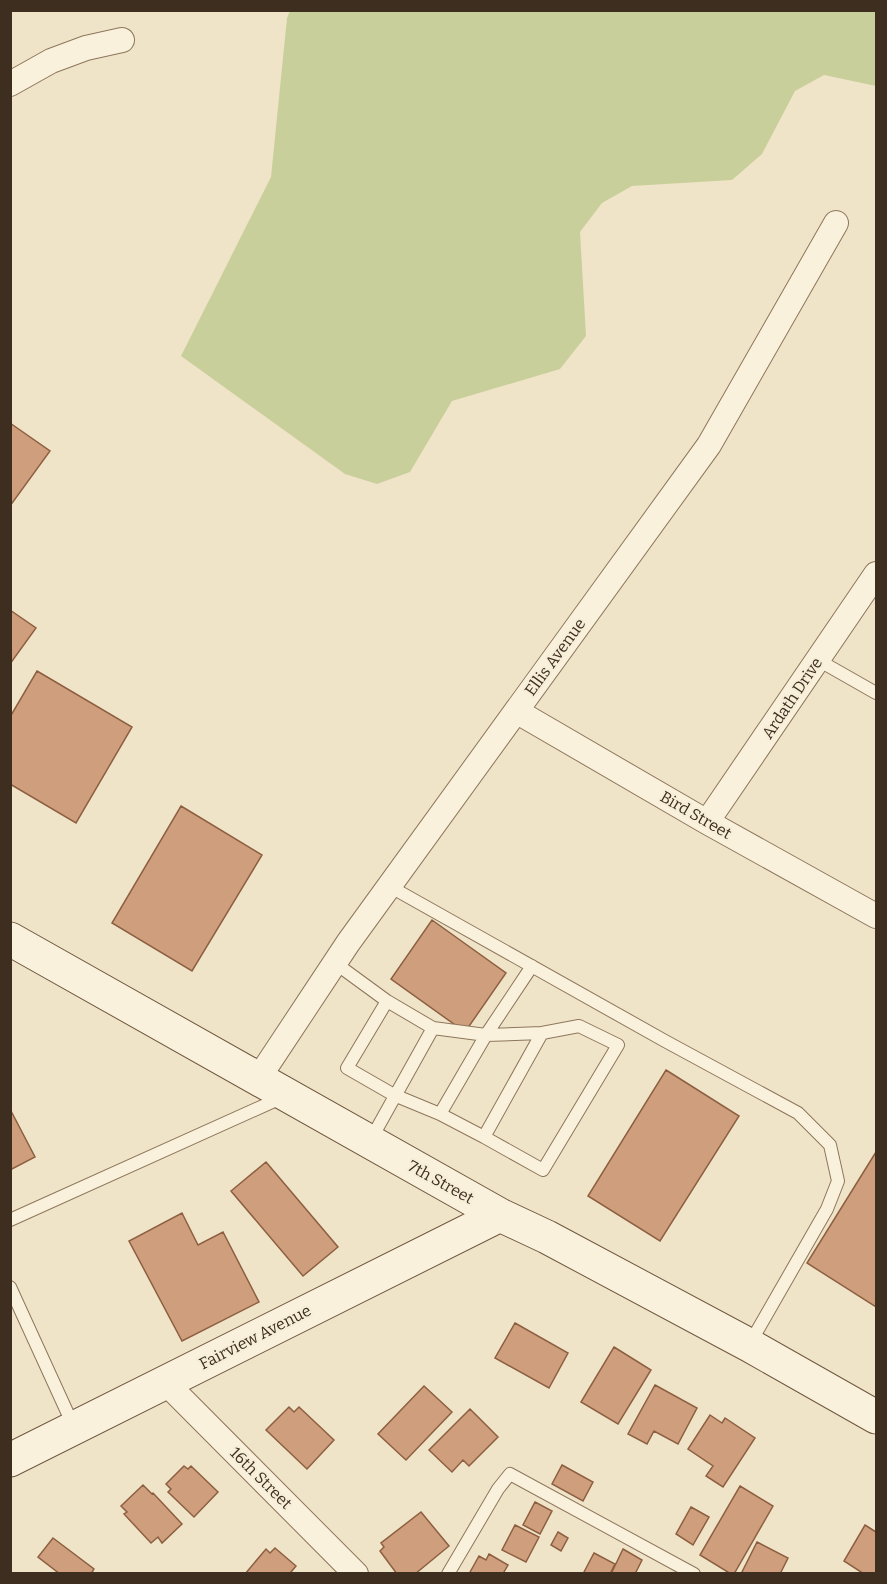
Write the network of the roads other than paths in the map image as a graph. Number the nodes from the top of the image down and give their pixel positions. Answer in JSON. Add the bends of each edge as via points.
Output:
{"nodes":[{"id":1,"x":122,"y":40,"type":"dead end"},
{"id":2,"x":10,"y":84,"type":"edge"},
{"id":3,"x":836,"y":223,"type":"dead end"},
{"id":4,"x":876,"y":574,"type":"edge"},
{"id":5,"x":818,"y":660,"type":"junction"},
{"id":6,"x":876,"y":693,"type":"edge"},
{"id":7,"x":516,"y":711,"type":"junction"},
{"id":8,"x":707,"y":822,"type":"junction"},
{"id":9,"x":389,"y":886,"type":"junction"},
{"id":10,"x":876,"y":916,"type":"edge"},
{"id":11,"x":10,"y":939,"type":"edge"},
{"id":12,"x":335,"y":963,"type":"junction"},
{"id":13,"x":532,"y":966,"type":"junction"},
{"id":14,"x":387,"y":1001,"type":"junction"},
{"id":15,"x":433,"y":1028,"type":"junction"},
{"id":16,"x":542,"y":1033,"type":"junction"},
{"id":17,"x":486,"y":1035,"type":"junction"},
{"id":18,"x":258,"y":1079,"type":"junction"},
{"id":19,"x":394,"y":1095,"type":"junction"},
{"id":20,"x":286,"y":1096,"type":"junction"},
{"id":21,"x":440,"y":1114,"type":"junction"},
{"id":22,"x":484,"y":1137,"type":"junction"},
{"id":23,"x":369,"y":1142,"type":"junction"},
{"id":24,"x":500,"y":1215,"type":"junction"},
{"id":25,"x":10,"y":1220,"type":"edge"},
{"id":26,"x":10,"y":1287,"type":"edge"},
{"id":27,"x":749,"y":1345,"type":"junction"},
{"id":28,"x":165,"y":1382,"type":"junction"},
{"id":29,"x":876,"y":1417,"type":"edge"},
{"id":30,"x":74,"y":1428,"type":"junction"},
{"id":31,"x":10,"y":1460,"type":"edge"},
{"id":32,"x":356,"y":1574,"type":"edge"},
{"id":33,"x":448,"y":1574,"type":"edge"},
{"id":34,"x":694,"y":1574,"type":"edge"}],
"edges":[{"from":1,"to":2,"type":"street","via":[[51,61]]},
{"from":3,"to":7,"type":"street","name":"Ellis Avenue","via":[[709,445]]},
{"from":4,"to":5,"type":"street","name":"Ardath Drive"},
{"from":5,"to":6,"type":"lane"},
{"from":5,"to":8,"type":"street","name":"Ardath Drive"},
{"from":7,"to":8,"type":"street","name":"Bird Street"},
{"from":7,"to":9,"type":"street","name":"Ellis Avenue"},
{"from":8,"to":10,"type":"street","name":"Bird Street"},
{"from":9,"to":12,"type":"street","name":"Ellis Avenue"},
{"from":9,"to":13,"type":"lane"},
{"from":11,"to":18,"type":"main road","name":"7th Street"},
{"from":12,"to":14,"type":"lane"},
{"from":12,"to":18,"type":"street","name":"Ellis Avenue"},
{"from":13,"to":17,"type":"lane"},
{"from":13,"to":27,"type":"lane","via":[[798,1113],[830,1145],[838,1181],[827,1209]]},
{"from":14,"to":15,"type":"lane"},
{"from":14,"to":19,"type":"lane","via":[[347,1068]]},
{"from":15,"to":17,"type":"lane"},
{"from":15,"to":19,"type":"lane"},
{"from":16,"to":17,"type":"lane"},
{"from":16,"to":22,"type":"lane"},
{"from":16,"to":22,"type":"lane","via":[[579,1026],[618,1045],[543,1170]]},
{"from":17,"to":21,"type":"lane"},
{"from":18,"to":20,"type":"main road","name":"7th Street"},
{"from":19,"to":21,"type":"lane"},
{"from":19,"to":23,"type":"lane"},
{"from":20,"to":23,"type":"main road","name":"7th Street"},
{"from":20,"to":25,"type":"lane"},
{"from":21,"to":22,"type":"lane"},
{"from":23,"to":24,"type":"main road","name":"7th Street"},
{"from":24,"to":27,"type":"main road","name":"7th Street"},
{"from":24,"to":28,"type":"main road","name":"Fairview Avenue"},
{"from":26,"to":30,"type":"lane"},
{"from":27,"to":29,"type":"main road","name":"7th Street"},
{"from":28,"to":30,"type":"main road","name":"Fairview Avenue"},
{"from":28,"to":32,"type":"street","name":"16th Street"},
{"from":30,"to":31,"type":"main road","name":"Fairview Avenue"},
{"from":33,"to":34,"type":"lane","via":[[510,1474]]}]}
